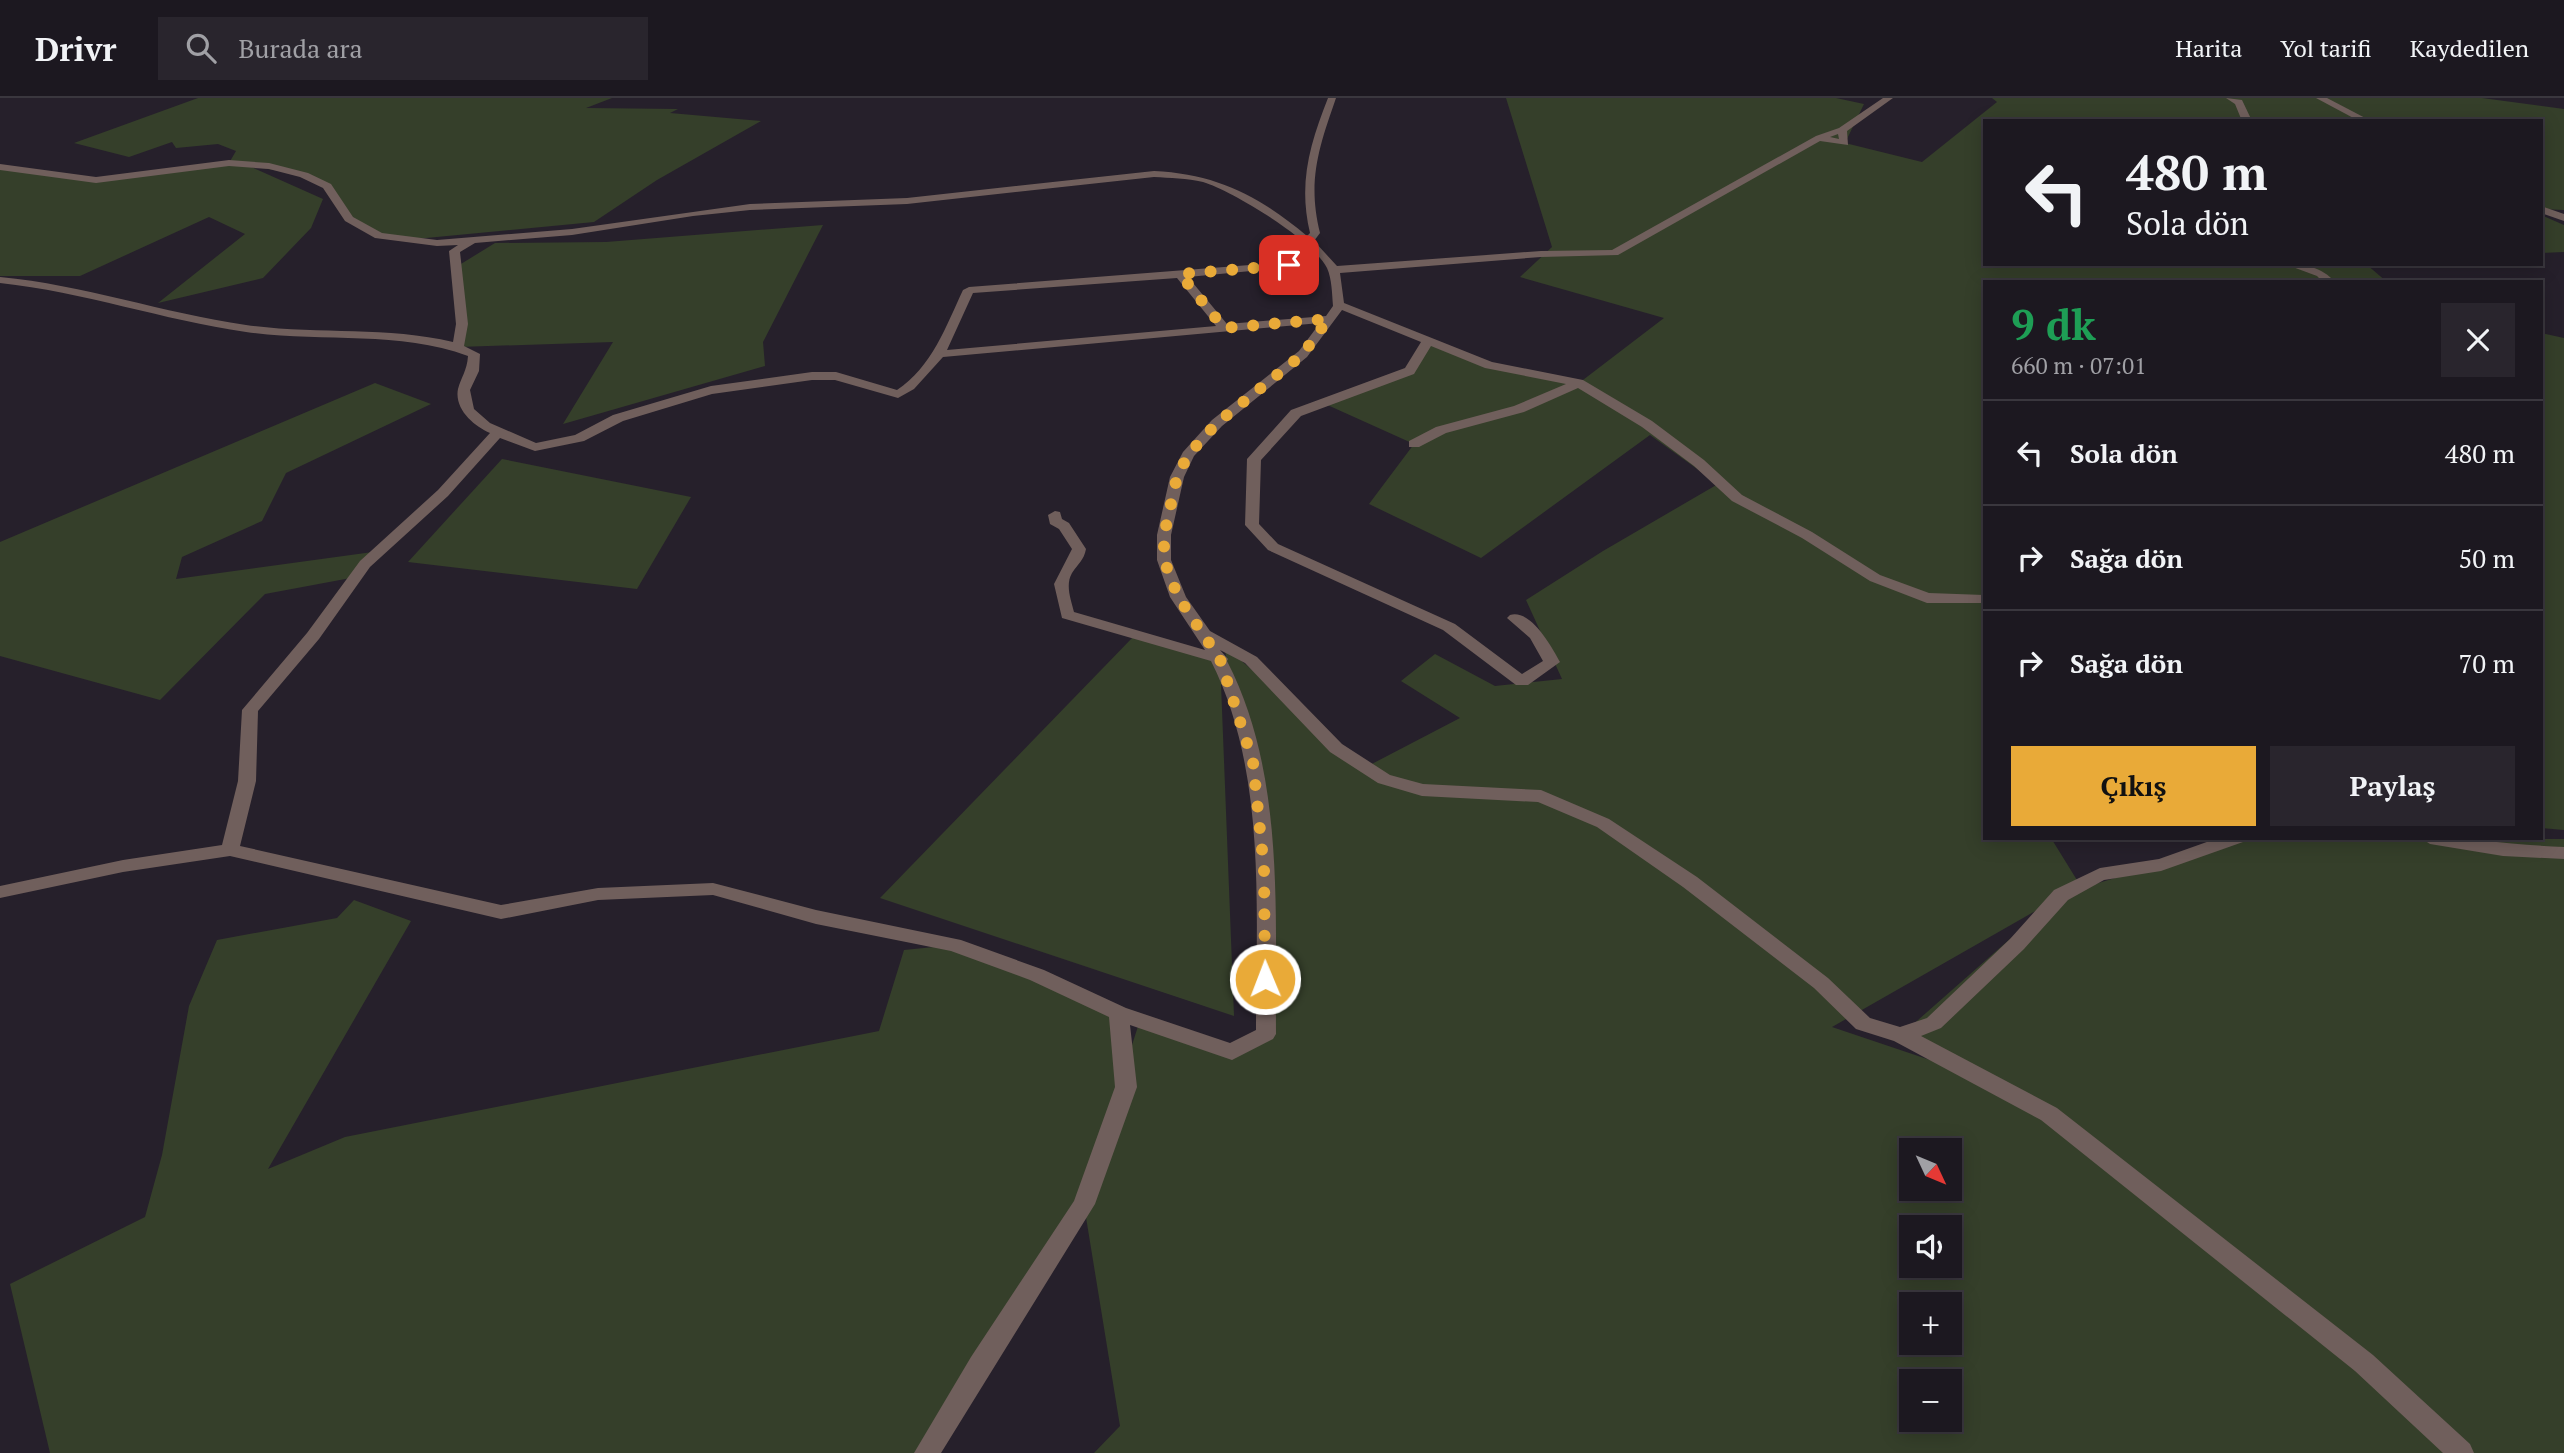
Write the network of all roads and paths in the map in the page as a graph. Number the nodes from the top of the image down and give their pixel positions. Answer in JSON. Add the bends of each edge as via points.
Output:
{"nodes":[{"id":1,"x":1332,"y":98,"type":"edge"},
{"id":2,"x":1889,"y":98,"type":"edge"},
{"id":3,"x":2230,"y":98,"type":"edge"},
{"id":4,"x":2320,"y":98,"type":"edge"},
{"id":5,"x":2246,"y":119,"type":"edge"},
{"id":6,"x":2363,"y":119,"type":"edge"},
{"id":7,"x":0,"y":167,"type":"edge"},
{"id":8,"x":2564,"y":209,"type":"edge"},
{"id":9,"x":2543,"y":210,"type":"edge"},
{"id":10,"x":2543,"y":210,"type":"edge"},
{"id":11,"x":2564,"y":218,"type":"edge"},
{"id":12,"x":472,"y":241,"type":"junction"},
{"id":13,"x":1308,"y":241,"type":"junction"},
{"id":14,"x":437,"y":243,"type":"junction"},
{"id":15,"x":454,"y":251,"type":"junction"},
{"id":16,"x":1289,"y":265,"type":"dead end"},
{"id":17,"x":2296,"y":266,"type":"edge"},
{"id":18,"x":1333,"y":270,"type":"junction"},
{"id":19,"x":1180,"y":274,"type":"junction"},
{"id":20,"x":0,"y":280,"type":"edge"},
{"id":21,"x":2328,"y":280,"type":"edge"},
{"id":22,"x":1339,"y":305,"type":"junction"},
{"id":23,"x":1328,"y":319,"type":"junction"},
{"id":24,"x":1224,"y":328,"type":"junction"},
{"id":25,"x":1428,"y":341,"type":"junction"},
{"id":26,"x":458,"y":347,"type":"junction"},
{"id":27,"x":939,"y":354,"type":"junction"},
{"id":28,"x":1579,"y":383,"type":"junction"},
{"id":29,"x":498,"y":432,"type":"junction"},
{"id":30,"x":1414,"y":444,"type":"dead end"},
{"id":31,"x":1055,"y":515,"type":"dead end"},
{"id":32,"x":1983,"y":599,"type":"edge"},
{"id":33,"x":1515,"y":618,"type":"dead end"},
{"id":34,"x":1204,"y":634,"type":"junction"},
{"id":35,"x":1220,"y":659,"type":"junction"},
{"id":36,"x":2231,"y":840,"type":"edge"},
{"id":37,"x":2442,"y":840,"type":"edge"},
{"id":38,"x":230,"y":850,"type":"junction"},
{"id":39,"x":2564,"y":853,"type":"edge"},
{"id":40,"x":0,"y":892,"type":"edge"},
{"id":41,"x":1119,"y":1013,"type":"junction"},
{"id":42,"x":1901,"y":1035,"type":"junction"},
{"id":43,"x":927,"y":1453,"type":"edge"},
{"id":44,"x":2461,"y":1453,"type":"edge"}],
"edges":[{"from":1,"to":13,"type":"street","via":[[1307,176],[1307,207],[1315,233]]},
{"from":2,"to":18,"type":"street","via":[[1842,130],[1845,143],[1819,138],[1614,253]]},
{"from":3,"to":5,"type":"street","via":[[2239,102]]},
{"from":4,"to":6,"type":"street"},
{"from":7,"to":14,"type":"street","via":[[96,180],[229,163],[269,166],[327,186],[349,219],[379,236]]},
{"from":8,"to":9,"type":"street"},
{"from":10,"to":11,"type":"street"},
{"from":12,"to":13,"type":"street","via":[[750,207],[907,201],[1154,174],[1192,176],[1218,184]]},
{"from":12,"to":14,"type":"street"},
{"from":12,"to":15,"type":"street"},
{"from":13,"to":18,"type":"street"},
{"from":14,"to":15,"type":"street"},
{"from":15,"to":26,"type":"street","via":[[462,324]]},
{"from":16,"to":19,"type":"street"},
{"from":17,"to":21,"type":"street"},
{"from":18,"to":22,"type":"street"},
{"from":19,"to":24,"type":"street"},
{"from":19,"to":27,"type":"street","via":[[969,290]]},
{"from":20,"to":26,"type":"street","via":[[86,293],[250,330],[398,337]]},
{"from":22,"to":23,"type":"street"},
{"from":22,"to":25,"type":"street"},
{"from":23,"to":24,"type":"street"},
{"from":23,"to":34,"type":"street","via":[[1303,354],[1217,423],[1188,455],[1177,477],[1164,535],[1164,560],[1178,597]]},
{"from":24,"to":27,"type":"street"},
{"from":25,"to":28,"type":"street","via":[[1489,365]]},
{"from":25,"to":33,"type":"street","via":[[1410,371],[1296,413],[1254,460],[1252,525],[1273,547],[1449,627],[1522,682],[1552,662],[1536,635]]},
{"from":26,"to":29,"type":"street","via":[[474,354],[473,371],[464,390],[468,410]]},
{"from":27,"to":29,"type":"street","via":[[913,387],[898,394],[836,376],[812,376],[710,390],[618,418],[579,438],[535,447]]},
{"from":28,"to":30,"type":"street","via":[[1519,409],[1441,430]]},
{"from":28,"to":32,"type":"street","via":[[1647,424],[1737,498],[1875,578],[1927,597]]},
{"from":29,"to":38,"type":"street","via":[[443,493],[365,564],[313,636],[250,710],[247,781]]},
{"from":31,"to":35,"type":"street","via":[[1079,549],[1077,561],[1064,573],[1061,590],[1067,615]]},
{"from":34,"to":35,"type":"street"},
{"from":34,"to":42,"type":"street","via":[[1251,660],[1336,748],[1384,779],[1422,790],[1541,796],[1603,823],[1690,882],[1821,983],[1863,1024]]},
{"from":35,"to":41,"type":"street","via":[[1253,762],[1264,869],[1266,1034],[1232,1052]]},
{"from":36,"to":42,"type":"street","via":[[2161,865],[2100,874],[2061,895],[1934,1023]]},
{"from":37,"to":39,"type":"street"},
{"from":38,"to":40,"type":"street"},
{"from":38,"to":41,"type":"street","via":[[501,912],[598,894],[713,889],[816,917],[954,945],[1037,975]]},
{"from":41,"to":43,"type":"street","via":[[1126,1087],[1084,1204]]},
{"from":42,"to":44,"type":"street","via":[[2049,1114],[2364,1363]]}]}
